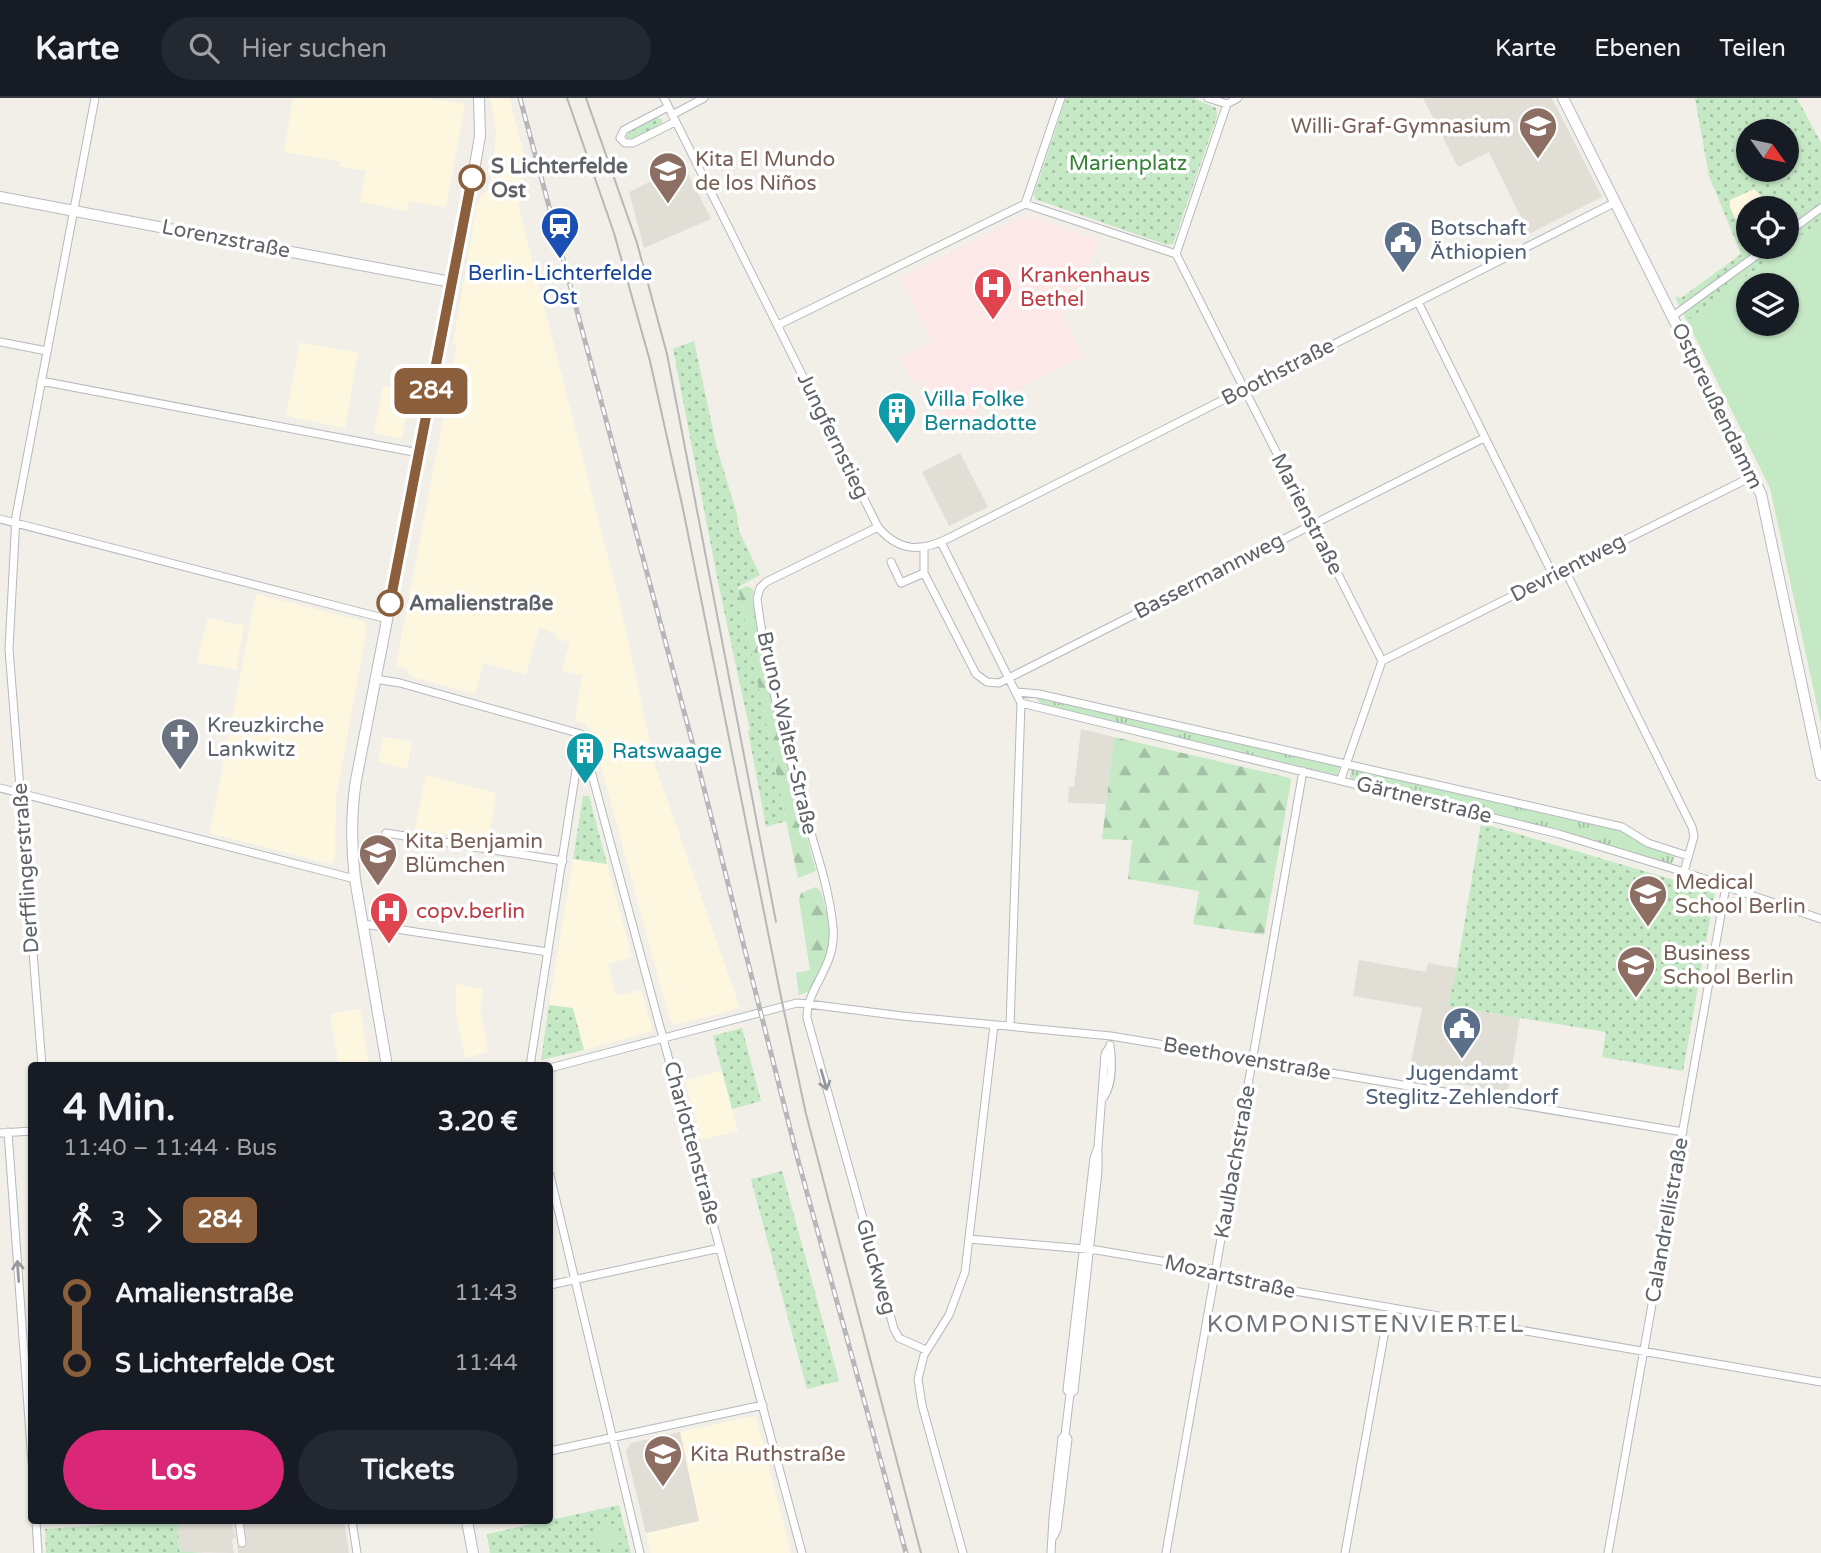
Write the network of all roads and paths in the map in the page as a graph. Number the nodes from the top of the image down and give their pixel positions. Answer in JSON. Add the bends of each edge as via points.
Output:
{"nodes":[{"id":1,"x":95,"y":98,"type":"edge"},
{"id":2,"x":479,"y":98,"type":"edge"},
{"id":3,"x":664,"y":98,"type":"edge"},
{"id":4,"x":704,"y":98,"type":"edge"},
{"id":5,"x":1061,"y":98,"type":"edge"},
{"id":6,"x":1208,"y":98,"type":"edge"},
{"id":7,"x":1238,"y":98,"type":"edge"},
{"id":8,"x":1563,"y":98,"type":"edge"},
{"id":9,"x":1227,"y":104,"type":"junction"},
{"id":10,"x":672,"y":115,"type":"junction"},
{"id":11,"x":0,"y":197,"type":"edge"},
{"id":12,"x":1615,"y":202,"type":"junction"},
{"id":13,"x":1025,"y":204,"type":"junction"},
{"id":14,"x":1821,"y":208,"type":"edge"},
{"id":15,"x":74,"y":210,"type":"junction"},
{"id":16,"x":1799,"y":224,"type":"edge"},
{"id":17,"x":1176,"y":254,"type":"junction"},
{"id":18,"x":1751,"y":259,"type":"edge"},
{"id":19,"x":451,"y":282,"type":"junction"},
{"id":20,"x":1418,"y":302,"type":"junction"},
{"id":21,"x":1673,"y":316,"type":"junction"},
{"id":22,"x":778,"y":325,"type":"junction"},
{"id":23,"x":0,"y":342,"type":"edge"},
{"id":24,"x":47,"y":351,"type":"junction"},
{"id":25,"x":41,"y":382,"type":"junction"},
{"id":26,"x":1244,"y":389,"type":"junction"},
{"id":27,"x":1484,"y":438,"type":"junction"},
{"id":28,"x":419,"y":453,"type":"junction"},
{"id":29,"x":1753,"y":476,"type":"junction"},
{"id":30,"x":0,"y":519,"type":"edge"},
{"id":31,"x":15,"y":523,"type":"junction"},
{"id":32,"x":1312,"y":524,"type":"junction"},
{"id":33,"x":878,"y":527,"type":"junction"},
{"id":34,"x":941,"y":542,"type":"junction"},
{"id":35,"x":925,"y":548,"type":"junction"},
{"id":36,"x":891,"y":562,"type":"dead end"},
{"id":37,"x":1565,"y":570,"type":"junction"},
{"id":38,"x":924,"y":573,"type":"junction"},
{"id":39,"x":1553,"y":575,"type":"junction"},
{"id":40,"x":387,"y":619,"type":"junction"},
{"id":41,"x":1382,"y":661,"type":"junction"},
{"id":42,"x":1009,"y":677,"type":"junction"},
{"id":43,"x":375,"y":679,"type":"junction"},
{"id":44,"x":1017,"y":692,"type":"junction"},
{"id":45,"x":1021,"y":703,"type":"junction"},
{"id":46,"x":581,"y":734,"type":"junction"},
{"id":47,"x":1346,"y":763,"type":"junction"},
{"id":48,"x":1303,"y":771,"type":"junction"},
{"id":49,"x":1821,"y":775,"type":"edge"},
{"id":50,"x":1341,"y":779,"type":"junction"},
{"id":51,"x":0,"y":788,"type":"edge"},
{"id":52,"x":21,"y":793,"type":"junction"},
{"id":53,"x":386,"y":833,"type":"dead end"},
{"id":54,"x":1688,"y":856,"type":"junction"},
{"id":55,"x":563,"y":861,"type":"junction"},
{"id":56,"x":1684,"y":872,"type":"junction"},
{"id":57,"x":355,"y":879,"type":"junction"},
{"id":58,"x":1726,"y":886,"type":"junction"},
{"id":59,"x":1821,"y":919,"type":"edge"},
{"id":60,"x":363,"y":924,"type":"junction"},
{"id":61,"x":548,"y":953,"type":"junction"},
{"id":62,"x":808,"y":1004,"type":"junction"},
{"id":63,"x":994,"y":1025,"type":"junction"},
{"id":64,"x":1010,"y":1026,"type":"junction"},
{"id":65,"x":1111,"y":1036,"type":"junction"},
{"id":66,"x":664,"y":1039,"type":"junction"},
{"id":67,"x":1253,"y":1060,"type":"junction"},
{"id":68,"x":42,"y":1062,"type":"edge"},
{"id":69,"x":386,"y":1062,"type":"edge"},
{"id":70,"x":531,"y":1062,"type":"edge"},
{"id":71,"x":553,"y":1067,"type":"edge"},
{"id":72,"x":28,"y":1131,"type":"edge"},
{"id":73,"x":4,"y":1132,"type":"edge"},
{"id":74,"x":1683,"y":1132,"type":"junction"},
{"id":75,"x":553,"y":1188,"type":"edge"},
{"id":76,"x":969,"y":1239,"type":"junction"},
{"id":77,"x":720,"y":1248,"type":"junction"},
{"id":78,"x":1086,"y":1250,"type":"junction"},
{"id":79,"x":1215,"y":1275,"type":"junction"},
{"id":80,"x":575,"y":1280,"type":"junction"},
{"id":81,"x":553,"y":1284,"type":"edge"},
{"id":82,"x":1389,"y":1308,"type":"junction"},
{"id":83,"x":926,"y":1350,"type":"junction"},
{"id":84,"x":1644,"y":1352,"type":"junction"},
{"id":85,"x":1821,"y":1382,"type":"edge"},
{"id":86,"x":28,"y":1394,"type":"edge"},
{"id":87,"x":763,"y":1405,"type":"junction"},
{"id":88,"x":612,"y":1437,"type":"junction"},
{"id":89,"x":553,"y":1450,"type":"edge"},
{"id":90,"x":36,"y":1524,"type":"edge"},
{"id":91,"x":239,"y":1524,"type":"edge"},
{"id":92,"x":353,"y":1524,"type":"edge"},
{"id":93,"x":468,"y":1524,"type":"edge"},
{"id":94,"x":242,"y":1543,"type":"dead end"},
{"id":95,"x":38,"y":1553,"type":"edge"},
{"id":96,"x":358,"y":1553,"type":"edge"},
{"id":97,"x":473,"y":1553,"type":"edge"},
{"id":98,"x":640,"y":1553,"type":"edge"},
{"id":99,"x":802,"y":1553,"type":"edge"},
{"id":100,"x":963,"y":1553,"type":"edge"},
{"id":101,"x":1051,"y":1553,"type":"edge"},
{"id":102,"x":1166,"y":1553,"type":"edge"},
{"id":103,"x":1345,"y":1553,"type":"edge"},
{"id":104,"x":1608,"y":1553,"type":"edge"}],
"edges":[{"from":1,"to":15,"type":"street","name":"Derfflingerstraße"},
{"from":2,"to":19,"type":"street","via":[[480,136]]},
{"from":3,"to":10,"type":"street","name":"Jungfernstieg"},
{"from":4,"to":10,"type":"street"},
{"from":5,"to":13,"type":"street"},
{"from":6,"to":9,"type":"street"},
{"from":7,"to":9,"type":"street"},
{"from":8,"to":12,"type":"street","name":"Ostpreußendamm"},
{"from":9,"to":17,"type":"street"},
{"from":10,"to":10,"type":"street","via":[[624,130],[620,138],[633,143]]},
{"from":10,"to":22,"type":"street","name":"Jungfernstieg"},
{"from":11,"to":15,"type":"street","name":"Lorenzstraße"},
{"from":12,"to":20,"type":"street","name":"Boothstraße"},
{"from":12,"to":21,"type":"street","name":"Ostpreußendamm"},
{"from":13,"to":17,"type":"street"},
{"from":13,"to":22,"type":"street"},
{"from":14,"to":16,"type":"street"},
{"from":15,"to":19,"type":"street","name":"Lorenzstraße"},
{"from":15,"to":24,"type":"street","name":"Derfflingerstraße"},
{"from":17,"to":26,"type":"street","name":"Marienstraße"},
{"from":18,"to":21,"type":"street"},
{"from":19,"to":28,"type":"street"},
{"from":20,"to":26,"type":"street","name":"Boothstraße"},
{"from":20,"to":27,"type":"street"},
{"from":21,"to":29,"type":"street","name":"Ostpreußendamm"},
{"from":22,"to":33,"type":"street","name":"Jungfernstieg"},
{"from":23,"to":24,"type":"street"},
{"from":24,"to":25,"type":"street","name":"Derfflingerstraße"},
{"from":25,"to":28,"type":"street"},
{"from":25,"to":31,"type":"street","name":"Derfflingerstraße"},
{"from":26,"to":32,"type":"street","name":"Marienstraße"},
{"from":26,"to":34,"type":"street","name":"Boothstraße"},
{"from":27,"to":32,"type":"street","name":"Bassermannweg"},
{"from":27,"to":39,"type":"street"},
{"from":28,"to":40,"type":"street"},
{"from":29,"to":37,"type":"street","name":"Devrientweg"},
{"from":29,"to":49,"type":"street","name":"Ostpreußendamm","via":[[1763,502]]},
{"from":30,"to":31,"type":"street"},
{"from":31,"to":40,"type":"street"},
{"from":31,"to":52,"type":"street","name":"Derfflingerstraße","via":[[8,630]]},
{"from":32,"to":41,"type":"street","name":"Marienstraße"},
{"from":32,"to":42,"type":"street","name":"Bassermannweg"},
{"from":33,"to":35,"type":"street","via":[[898,544]]},
{"from":33,"to":62,"type":"street","name":"Bruno-Walter-Straße","via":[[766,582],[757,599],[780,719],[834,929],[828,964]]},
{"from":34,"to":35,"type":"street"},
{"from":34,"to":42,"type":"street"},
{"from":35,"to":38,"type":"street"},
{"from":36,"to":38,"type":"street","via":[[901,583]]},
{"from":37,"to":39,"type":"street","name":"Devrientweg"},
{"from":37,"to":54,"type":"street","via":[[1692,827]]},
{"from":38,"to":42,"type":"street","via":[[976,674],[993,684]]},
{"from":39,"to":41,"type":"street","name":"Devrientweg"},
{"from":40,"to":43,"type":"street"},
{"from":41,"to":47,"type":"street"},
{"from":42,"to":44,"type":"street"},
{"from":43,"to":46,"type":"street"},
{"from":43,"to":57,"type":"street","via":[[354,800]]},
{"from":44,"to":45,"type":"street"},
{"from":44,"to":47,"type":"street","name":"Gärtnerstraße"},
{"from":45,"to":48,"type":"street","name":"Gärtnerstraße"},
{"from":45,"to":64,"type":"street"},
{"from":46,"to":55,"type":"street"},
{"from":46,"to":66,"type":"street","name":"Charlottenstraße"},
{"from":47,"to":50,"type":"street"},
{"from":47,"to":54,"type":"street","name":"Gärtnerstraße","via":[[1622,827],[1648,843]]},
{"from":48,"to":50,"type":"street","name":"Gärtnerstraße"},
{"from":48,"to":67,"type":"street","name":"Kaulbachstraße"},
{"from":50,"to":56,"type":"street","name":"Gärtnerstraße","via":[[1559,834]]},
{"from":51,"to":52,"type":"street"},
{"from":52,"to":57,"type":"street"},
{"from":52,"to":68,"type":"street","name":"Derfflingerstraße"},
{"from":53,"to":55,"type":"street"},
{"from":54,"to":56,"type":"street"},
{"from":55,"to":61,"type":"street"},
{"from":56,"to":58,"type":"street","name":"Gärtnerstraße"},
{"from":57,"to":60,"type":"street"},
{"from":58,"to":59,"type":"street","name":"Gärtnerstraße"},
{"from":58,"to":74,"type":"street","name":"Calandrellistraße"},
{"from":60,"to":61,"type":"street"},
{"from":60,"to":69,"type":"street"},
{"from":61,"to":70,"type":"street"},
{"from":62,"to":63,"type":"street","name":"Beethovenstraße"},
{"from":62,"to":66,"type":"street","name":"Beethovenstraße","via":[[797,1003]]},
{"from":62,"to":83,"type":"street","name":"Gluckweg","one_way":true,"via":[[807,1018],[894,1329],[900,1338]]},
{"from":63,"to":64,"type":"street","name":"Beethovenstraße"},
{"from":63,"to":76,"type":"street"},
{"from":64,"to":65,"type":"street","name":"Beethovenstraße"},
{"from":65,"to":67,"type":"street","name":"Beethovenstraße"},
{"from":65,"to":78,"type":"street","via":[[1105,1054]]},
{"from":66,"to":71,"type":"street","name":"Beethovenstraße"},
{"from":66,"to":77,"type":"street","name":"Charlottenstraße"},
{"from":67,"to":74,"type":"street","name":"Beethovenstraße"},
{"from":67,"to":79,"type":"street","name":"Kaulbachstraße"},
{"from":72,"to":73,"type":"street"},
{"from":86,"to":73,"type":"street","one_way":true},
{"from":74,"to":84,"type":"street","name":"Calandrellistraße"},
{"from":75,"to":80,"type":"street"},
{"from":76,"to":78,"type":"street","name":"Mozartstraße"},
{"from":76,"to":83,"type":"street","via":[[958,1295]]},
{"from":77,"to":80,"type":"street"},
{"from":77,"to":87,"type":"street","name":"Charlottenstraße"},
{"from":78,"to":79,"type":"street","name":"Mozartstraße","via":[[1209,1269]]},
{"from":78,"to":101,"type":"street","via":[[1067,1390],[1068,1439]]},
{"from":79,"to":82,"type":"street","name":"Mozartstraße"},
{"from":79,"to":102,"type":"street","name":"Kaulbachstraße"},
{"from":80,"to":81,"type":"street"},
{"from":80,"to":88,"type":"street"},
{"from":82,"to":84,"type":"street","name":"Mozartstraße"},
{"from":82,"to":103,"type":"street"},
{"from":83,"to":100,"type":"street","via":[[918,1379],[922,1405]]},
{"from":84,"to":85,"type":"street","name":"Mozartstraße"},
{"from":84,"to":104,"type":"street","name":"Calandrellistraße"},
{"from":87,"to":88,"type":"street"},
{"from":87,"to":99,"type":"street","name":"Charlottenstraße"},
{"from":88,"to":89,"type":"street"},
{"from":88,"to":98,"type":"street"},
{"from":90,"to":95,"type":"street"},
{"from":91,"to":94,"type":"street"},
{"from":92,"to":96,"type":"street"},
{"from":93,"to":97,"type":"street"}]}
